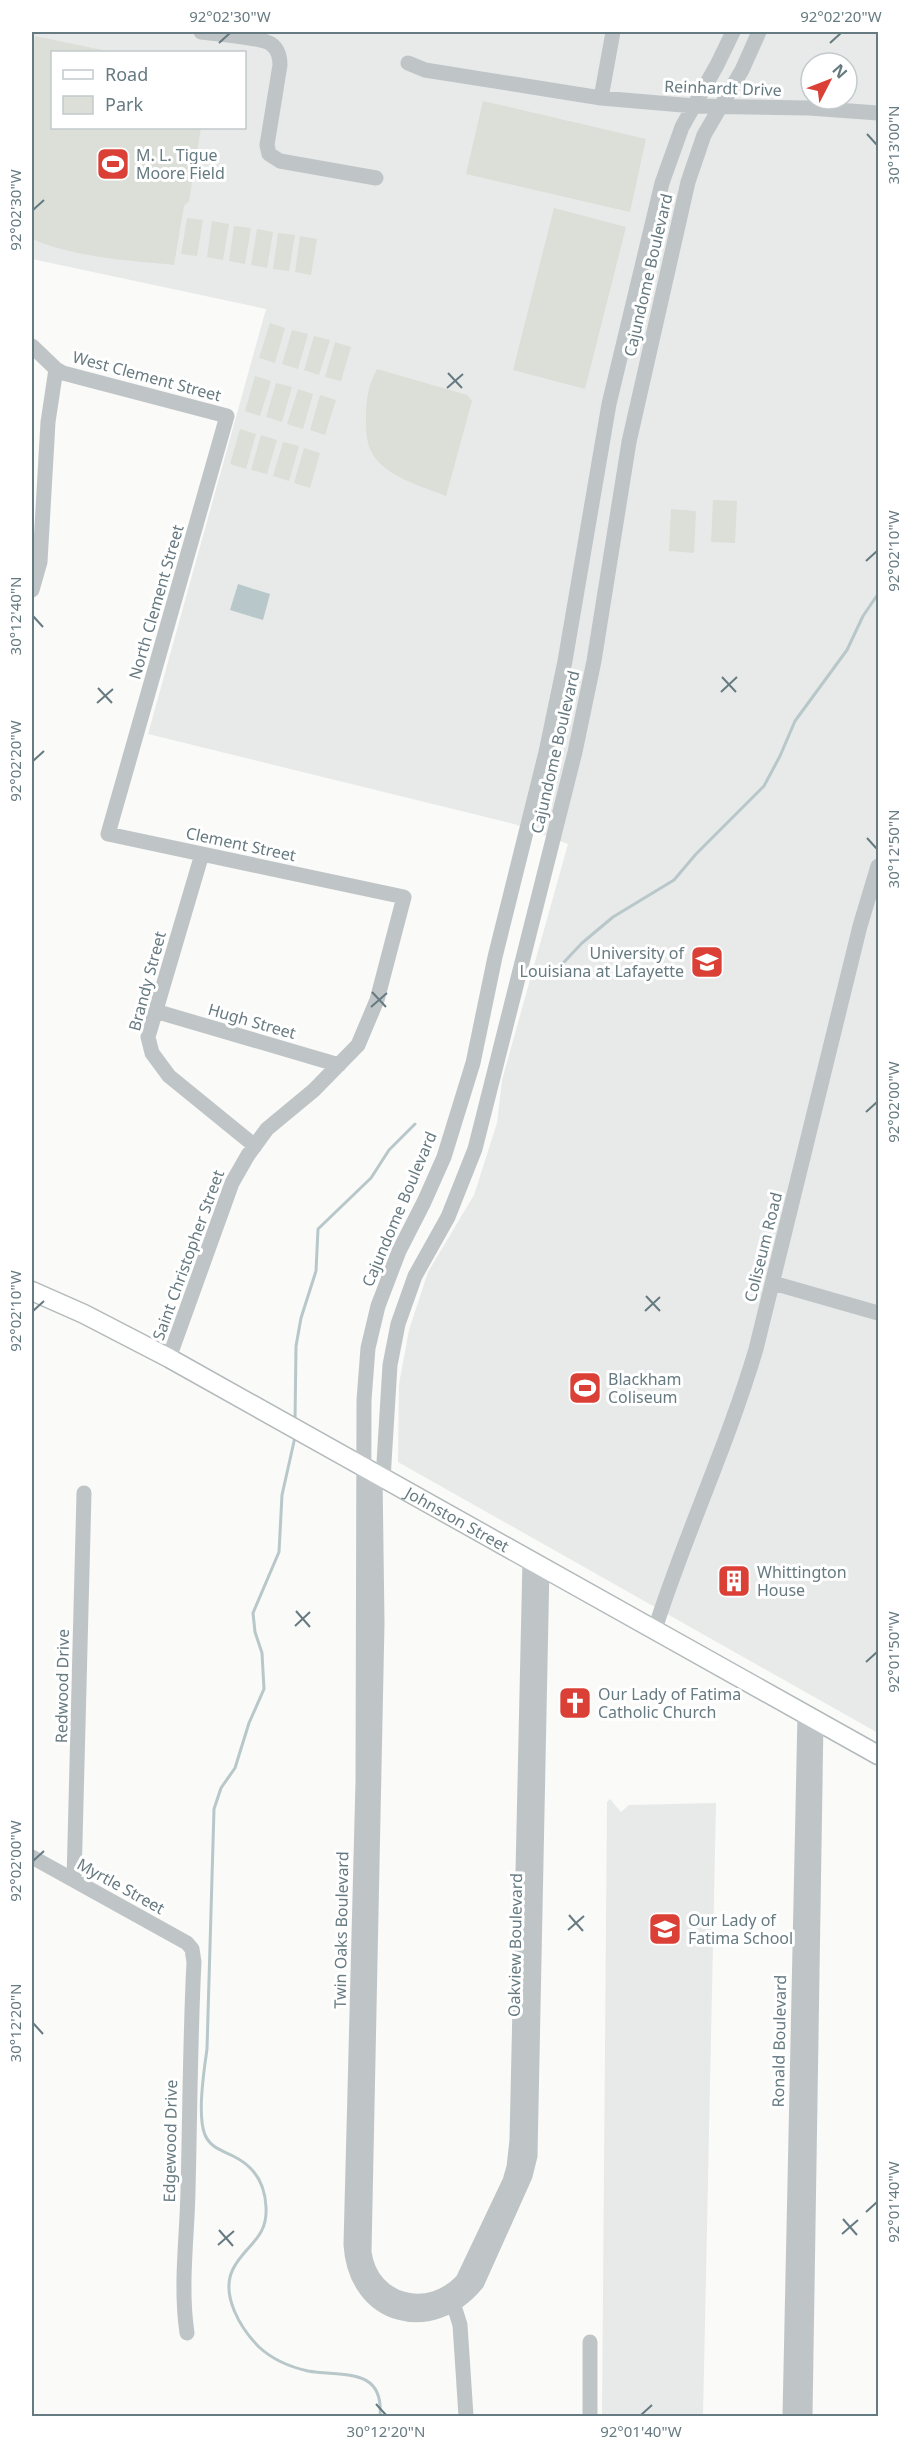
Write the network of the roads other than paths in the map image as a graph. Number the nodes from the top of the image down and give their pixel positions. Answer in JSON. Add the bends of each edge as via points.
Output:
{"nodes":[{"id":1,"x":201,"y":32,"type":"edge"},
{"id":2,"x":613,"y":32,"type":"edge"},
{"id":3,"x":733,"y":32,"type":"edge"},
{"id":4,"x":759,"y":32,"type":"edge"},
{"id":5,"x":408,"y":63,"type":"dead end"},
{"id":6,"x":601,"y":98,"type":"junction"},
{"id":7,"x":694,"y":106,"type":"junction"},
{"id":8,"x":721,"y":106,"type":"junction"},
{"id":9,"x":879,"y":112,"type":"edge"},
{"id":10,"x":376,"y":178,"type":"dead end"},
{"id":11,"x":32,"y":346,"type":"edge"},
{"id":12,"x":56,"y":369,"type":"junction"},
{"id":13,"x":227,"y":416,"type":"joint"},
{"id":14,"x":32,"y":590,"type":"edge"},
{"id":15,"x":536,"y":795,"type":"junction"},
{"id":16,"x":119,"y":797,"type":"joint"},
{"id":17,"x":563,"y":801,"type":"junction"},
{"id":18,"x":202,"y":854,"type":"junction"},
{"id":19,"x":879,"y":866,"type":"edge"},
{"id":20,"x":404,"y":897,"type":"joint"},
{"id":21,"x":155,"y":1011,"type":"junction"},
{"id":22,"x":339,"y":1065,"type":"junction"},
{"id":23,"x":464,"y":1092,"type":"junction"},
{"id":24,"x":488,"y":1098,"type":"junction"},
{"id":25,"x":255,"y":1146,"type":"junction"},
{"id":26,"x":773,"y":1283,"type":"junction"},
{"id":27,"x":32,"y":1291,"type":"edge"},
{"id":28,"x":879,"y":1313,"type":"edge"},
{"id":29,"x":169,"y":1358,"type":"junction"},
{"id":30,"x":374,"y":1473,"type":"junction"},
{"id":31,"x":84,"y":1493,"type":"dead end"},
{"id":32,"x":536,"y":1563,"type":"junction"},
{"id":33,"x":655,"y":1629,"type":"junction"},
{"id":34,"x":811,"y":1717,"type":"junction"},
{"id":35,"x":879,"y":1755,"type":"edge"},
{"id":36,"x":32,"y":1857,"type":"edge"},
{"id":37,"x":74,"y":1880,"type":"junction"},
{"id":38,"x":192,"y":1949,"type":"joint"},
{"id":39,"x":452,"y":2298,"type":"junction"},
{"id":40,"x":187,"y":2333,"type":"dead end"},
{"id":41,"x":591,"y":2342,"type":"dead end"},
{"id":42,"x":798,"y":2369,"type":"junction"},
{"id":43,"x":466,"y":2416,"type":"edge"},
{"id":44,"x":590,"y":2416,"type":"edge"},
{"id":45,"x":790,"y":2416,"type":"edge"},
{"id":46,"x":805,"y":2416,"type":"edge"}],
"edges":[{"from":1,"to":10,"type":"street","via":[[264,41],[277,50],[280,65],[267,145],[269,154],[280,161]]},
{"from":2,"to":6,"type":"street"},
{"from":3,"to":7,"type":"street","name":"Cajundome Boulevard"},
{"from":4,"to":8,"type":"street","name":"Cajundome Boulevard"},
{"from":5,"to":6,"type":"street","name":"Reinhardt Drive","via":[[425,70]]},
{"from":6,"to":7,"type":"street","name":"Reinhardt Drive"},
{"from":7,"to":8,"type":"street","name":"Reinhardt Drive"},
{"from":7,"to":15,"type":"street","name":"Cajundome Boulevard","via":[[674,145],[662,183],[628,317],[609,404],[565,661]]},
{"from":8,"to":9,"type":"street","name":"Reinhardt Drive"},
{"from":8,"to":17,"type":"street","name":"Cajundome Boulevard","via":[[704,135],[688,182],[640,388],[594,661]]},
{"from":11,"to":12,"type":"street","name":"West Clement Street"},
{"from":12,"to":13,"type":"street","name":"West Clement Street"},
{"from":12,"to":14,"type":"street","via":[[48,422],[40,562]]},
{"from":13,"to":16,"type":"street","name":"North Clement Street"},
{"from":15,"to":17,"type":"street"},
{"from":15,"to":23,"type":"street","name":"Cajundome Boulevard"},
{"from":16,"to":18,"type":"street","name":"Clement Street","via":[[108,834]]},
{"from":17,"to":24,"type":"street","name":"Cajundome Boulevard"},
{"from":18,"to":20,"type":"street","name":"Clement Street"},
{"from":18,"to":21,"type":"street","name":"Brandy Street"},
{"from":19,"to":26,"type":"street","name":"Coliseum Road","via":[[860,926]]},
{"from":20,"to":22,"type":"street","name":"Saint Christopher Street","via":[[366,1031],[354,1051]]},
{"from":21,"to":22,"type":"street","name":"Hugh Street"},
{"from":21,"to":25,"type":"street","name":"Brandy Street","via":[[148,1037],[152,1053],[169,1076]]},
{"from":22,"to":25,"type":"street","name":"Saint Christopher Street","via":[[274,1122]]},
{"from":23,"to":24,"type":"street"},
{"from":23,"to":30,"type":"street","name":"Cajundome Boulevard","via":[[444,1156],[378,1306],[368,1348],[364,1376]]},
{"from":24,"to":30,"type":"street","name":"Cajundome Boulevard","via":[[459,1194],[415,1276],[398,1324]]},
{"from":25,"to":29,"type":"street","name":"Saint Christopher Street","via":[[232,1183]]},
{"from":26,"to":28,"type":"street"},
{"from":26,"to":33,"type":"street","name":"Coliseum Road","via":[[745,1389]]},
{"from":27,"to":29,"type":"main road","name":"Johnston Street"},
{"from":29,"to":30,"type":"main road","name":"Johnston Street"},
{"from":30,"to":32,"type":"main road","name":"Johnston Street"},
{"from":30,"to":39,"type":"street","name":"Twin Oaks Boulevard","via":[[376,1670],[364,2252],[371,2275],[391,2295],[415,2301]]},
{"from":31,"to":37,"type":"street","name":"Redwood Drive"},
{"from":32,"to":33,"type":"main road","name":"Johnston Street"},
{"from":32,"to":39,"type":"street","name":"Oakview Boulevard","via":[[530,2156],[483,2274],[468,2294]]},
{"from":33,"to":34,"type":"main road","name":"Johnston Street"},
{"from":34,"to":35,"type":"main road","name":"Johnston Street"},
{"from":34,"to":42,"type":"street","name":"Ronald Boulevard"},
{"from":36,"to":37,"type":"street","name":"Myrtle Street"},
{"from":37,"to":38,"type":"street","name":"Myrtle Street"},
{"from":38,"to":40,"type":"street","name":"Edgewood Drive","via":[[183,2293]]},
{"from":39,"to":43,"type":"street","via":[[462,2341]]},
{"from":41,"to":44,"type":"street"},
{"from":42,"to":45,"type":"street","name":"Ronald Boulevard"},
{"from":42,"to":46,"type":"street","name":"Ronald Boulevard"}]}
